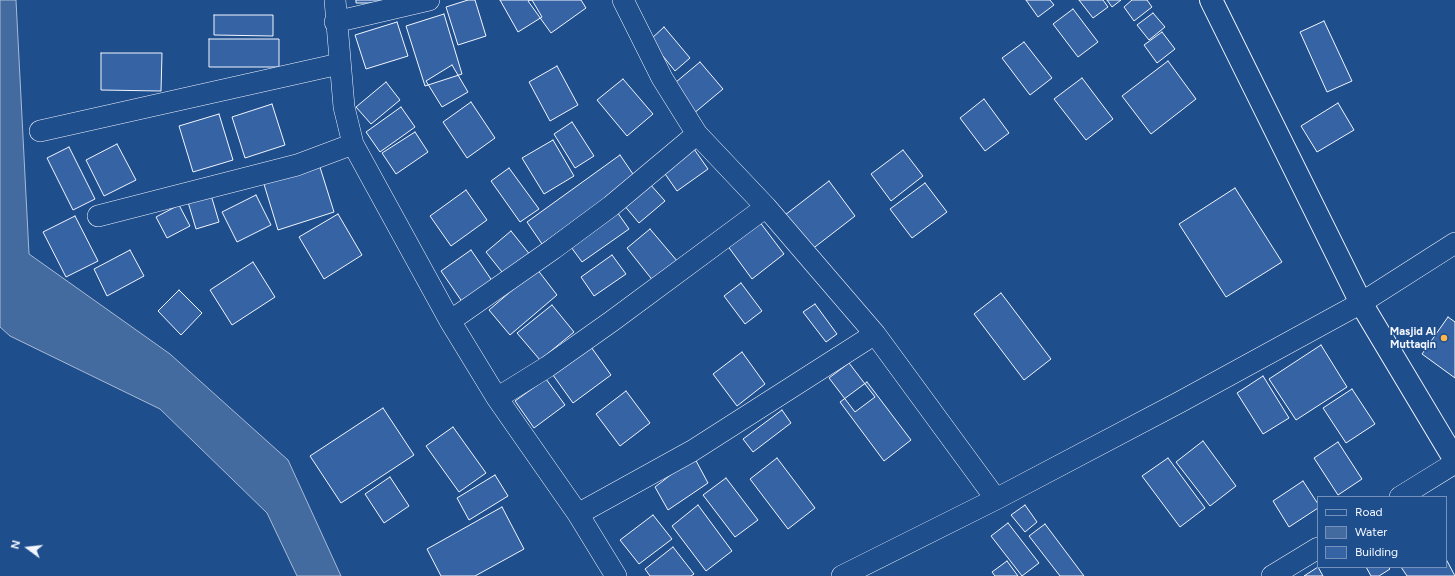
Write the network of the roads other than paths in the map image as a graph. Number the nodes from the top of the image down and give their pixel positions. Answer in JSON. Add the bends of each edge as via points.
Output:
{"nodes":[{"id":1,"x":335,"y":0,"type":"edge"},
{"id":2,"x":429,"y":0,"type":"edge"},
{"id":3,"x":623,"y":0,"type":"edge"},
{"id":4,"x":1211,"y":0,"type":"edge"},
{"id":5,"x":335,"y":22,"type":"junction"},
{"id":6,"x":339,"y":64,"type":"junction"},
{"id":7,"x":40,"y":132,"type":"dead end"},
{"id":8,"x":697,"y":134,"type":"junction"},
{"id":9,"x":353,"y":144,"type":"junction"},
{"id":10,"x":766,"y":207,"type":"junction"},
{"id":11,"x":98,"y":216,"type":"dead end"},
{"id":12,"x":1455,"y":243,"type":"edge"},
{"id":13,"x":1361,"y":303,"type":"junction"},
{"id":14,"x":450,"y":321,"type":"junction"},
{"id":15,"x":875,"y":334,"type":"junction"},
{"id":16,"x":497,"y":398,"type":"junction"},
{"id":17,"x":1455,"y":460,"type":"edge"},
{"id":18,"x":1455,"y":463,"type":"edge"},
{"id":19,"x":1402,"y":496,"type":"edge"},
{"id":20,"x":996,"y":499,"type":"junction"},
{"id":21,"x":578,"y":514,"type":"junction"},
{"id":22,"x":1317,"y":549,"type":"edge"},
{"id":23,"x":616,"y":576,"type":"edge"},
{"id":24,"x":842,"y":576,"type":"edge"},
{"id":25,"x":1272,"y":576,"type":"edge"}],
"edges":[{"from":1,"to":5,"type":"street"},
{"from":2,"to":5,"type":"street"},
{"from":3,"to":8,"type":"street","via":[[662,78]]},
{"from":4,"to":13,"type":"highway"},
{"from":5,"to":6,"type":"street"},
{"from":6,"to":7,"type":"street"},
{"from":6,"to":9,"type":"street","via":[[344,107]]},
{"from":8,"to":10,"type":"street"},
{"from":8,"to":14,"type":"street","via":[[611,206]]},
{"from":9,"to":11,"type":"street","via":[[297,165]]},
{"from":9,"to":14,"type":"street"},
{"from":10,"to":15,"type":"street"},
{"from":10,"to":16,"type":"street","via":[[651,294],[547,367]]},
{"from":12,"to":13,"type":"street"},
{"from":13,"to":17,"type":"highway"},
{"from":13,"to":20,"type":"street"},
{"from":14,"to":16,"type":"street"},
{"from":15,"to":20,"type":"street"},
{"from":15,"to":21,"type":"street","via":[[692,451]]},
{"from":16,"to":21,"type":"street"},
{"from":18,"to":19,"type":"street"},
{"from":20,"to":24,"type":"street"},
{"from":21,"to":23,"type":"street"},
{"from":22,"to":25,"type":"street"}]}
